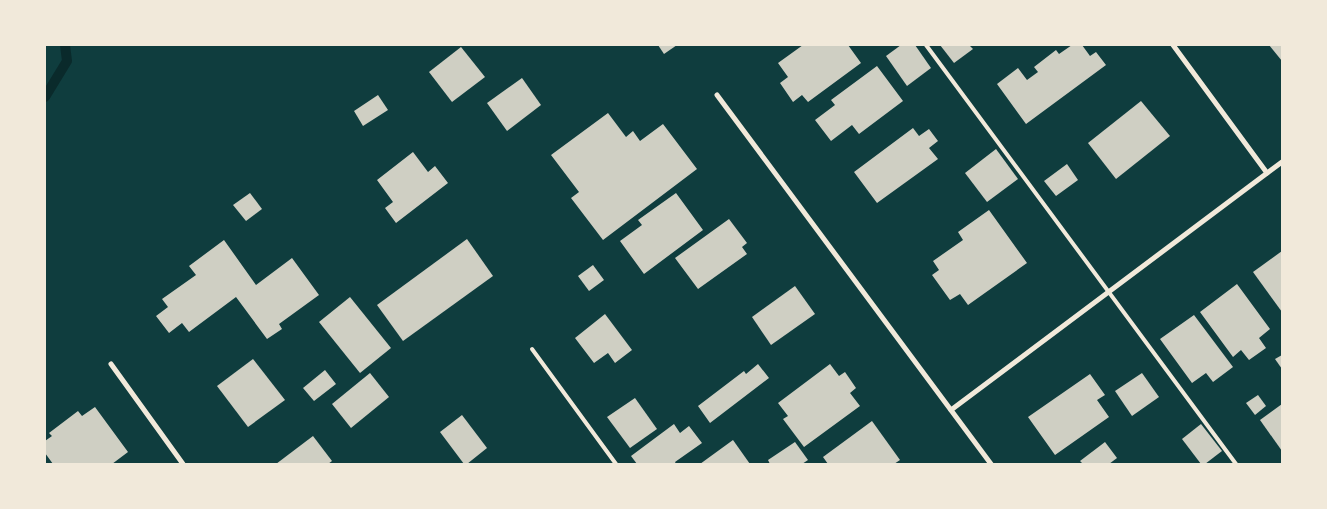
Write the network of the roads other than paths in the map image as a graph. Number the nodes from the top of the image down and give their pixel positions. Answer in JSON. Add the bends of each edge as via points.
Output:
{"nodes":[{"id":1,"x":926,"y":45,"type":"edge"},
{"id":2,"x":1173,"y":45,"type":"edge"},
{"id":3,"x":717,"y":95,"type":"dead end"},
{"id":4,"x":1282,"y":162,"type":"edge"},
{"id":5,"x":1267,"y":173,"type":"junction"},
{"id":6,"x":1108,"y":291,"type":"junction"},
{"id":7,"x":532,"y":349,"type":"dead end"},
{"id":8,"x":110,"y":364,"type":"dead end"},
{"id":9,"x":951,"y":410,"type":"junction"},
{"id":10,"x":183,"y":464,"type":"edge"},
{"id":11,"x":616,"y":464,"type":"edge"},
{"id":12,"x":991,"y":464,"type":"edge"},
{"id":13,"x":1236,"y":464,"type":"edge"}],
"edges":[{"from":1,"to":6,"type":"lane"},
{"from":2,"to":5,"type":"street"},
{"from":3,"to":9,"type":"street"},
{"from":4,"to":5,"type":"street"},
{"from":5,"to":6,"type":"street"},
{"from":6,"to":9,"type":"street"},
{"from":6,"to":13,"type":"lane"},
{"from":7,"to":11,"type":"lane"},
{"from":8,"to":10,"type":"street"},
{"from":9,"to":12,"type":"street"}]}
